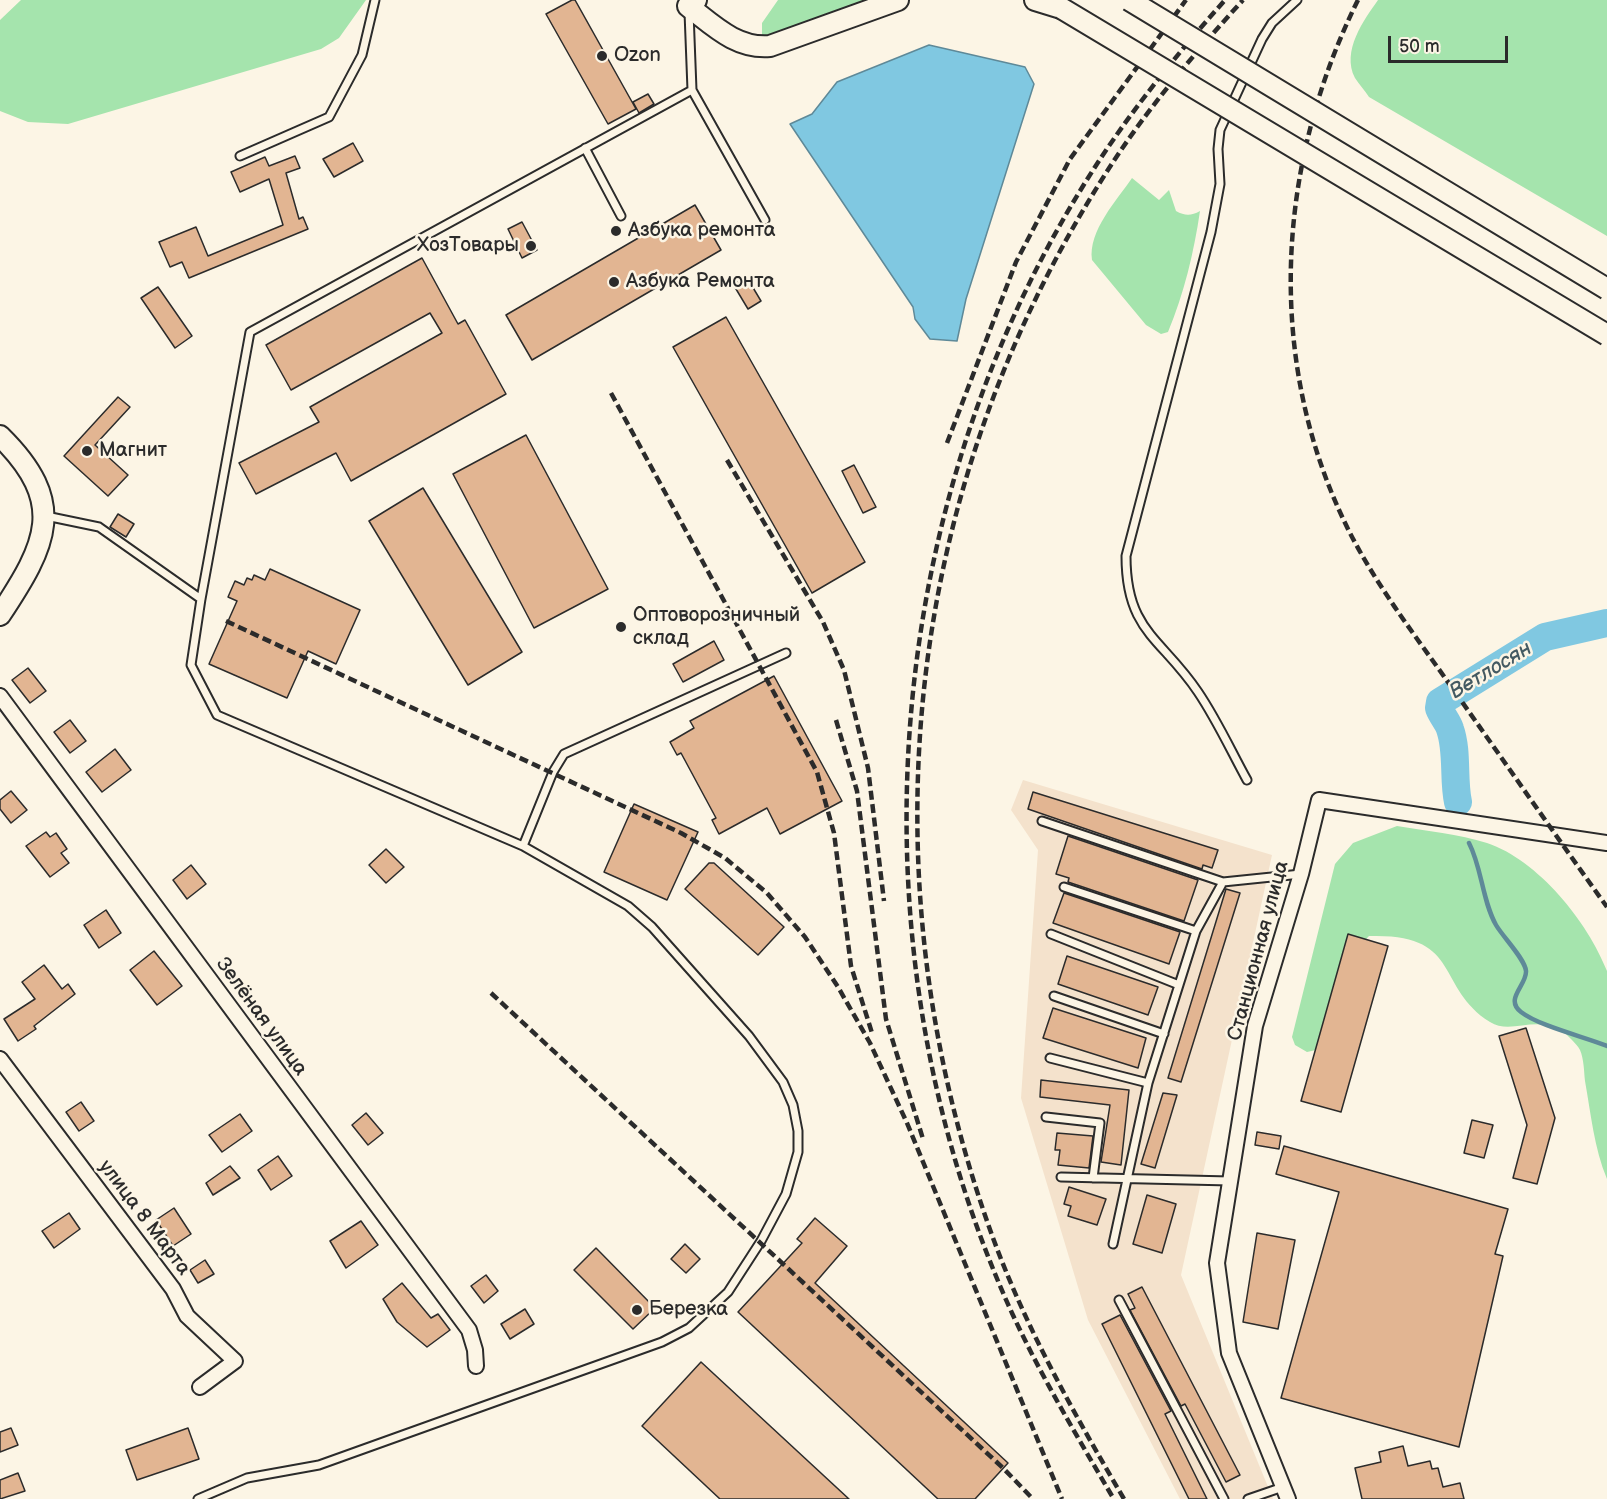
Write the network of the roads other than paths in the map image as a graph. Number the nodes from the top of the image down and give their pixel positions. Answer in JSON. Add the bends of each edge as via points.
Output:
{"nodes":[{"id":1,"x":375,"y":0,"type":"edge"},
{"id":2,"x":898,"y":0,"type":"edge"},
{"id":3,"x":1035,"y":0,"type":"edge"},
{"id":4,"x":1129,"y":0,"type":"edge"},
{"id":5,"x":1296,"y":0,"type":"edge"},
{"id":6,"x":688,"y":2,"type":"edge"},
{"id":7,"x":1054,"y":4,"type":"edge"},
{"id":8,"x":692,"y":90,"type":"junction"},
{"id":9,"x":585,"y":148,"type":"junction"},
{"id":10,"x":240,"y":156,"type":"dead end"},
{"id":11,"x":621,"y":216,"type":"dead end"},
{"id":12,"x":765,"y":220,"type":"dead end"},
{"id":13,"x":1607,"y":289,"type":"edge"},
{"id":14,"x":1607,"y":335,"type":"edge"},
{"id":15,"x":0,"y":436,"type":"edge"},
{"id":16,"x":44,"y":515,"type":"junction"},
{"id":17,"x":201,"y":599,"type":"junction"},
{"id":18,"x":0,"y":615,"type":"edge"},
{"id":19,"x":786,"y":653,"type":"dead end"},
{"id":20,"x":0,"y":696,"type":"edge"},
{"id":21,"x":1247,"y":780,"type":"dead end"},
{"id":22,"x":1042,"y":821,"type":"dead end"},
{"id":23,"x":1607,"y":843,"type":"edge"},
{"id":24,"x":523,"y":846,"type":"junction"},
{"id":25,"x":1301,"y":874,"type":"junction"},
{"id":26,"x":1223,"y":882,"type":"junction"},
{"id":27,"x":1064,"y":887,"type":"dead end"},
{"id":28,"x":1196,"y":932,"type":"junction"},
{"id":29,"x":1050,"y":934,"type":"dead end"},
{"id":30,"x":1179,"y":985,"type":"junction"},
{"id":31,"x":1054,"y":996,"type":"dead end"},
{"id":32,"x":1164,"y":1034,"type":"junction"},
{"id":33,"x":1050,"y":1058,"type":"dead end"},
{"id":34,"x":0,"y":1059,"type":"edge"},
{"id":35,"x":1148,"y":1083,"type":"junction"},
{"id":36,"x":1046,"y":1117,"type":"dead end"},
{"id":37,"x":1061,"y":1177,"type":"dead end"},
{"id":38,"x":1093,"y":1178,"type":"junction"},
{"id":39,"x":1127,"y":1179,"type":"junction"},
{"id":40,"x":1230,"y":1181,"type":"junction"},
{"id":41,"x":1113,"y":1244,"type":"dead end"},
{"id":42,"x":1119,"y":1300,"type":"dead end"},
{"id":43,"x":476,"y":1366,"type":"dead end"},
{"id":44,"x":200,"y":1387,"type":"dead end"},
{"id":45,"x":1285,"y":1493,"type":"edge"},
{"id":46,"x":198,"y":1499,"type":"edge"},
{"id":47,"x":1224,"y":1499,"type":"edge"},
{"id":48,"x":1248,"y":1499,"type":"edge"}],
"edges":[{"from":1,"to":10,"type":"lane","via":[[362,55],[329,117]]},
{"from":2,"to":6,"type":"main road","via":[[760,47],[731,38]]},
{"from":3,"to":7,"type":"main road"},
{"from":4,"to":13,"type":"main road","bridge":true},
{"from":5,"to":21,"type":"lane","via":[[1262,39],[1220,130],[1220,184],[1211,232],[1126,556],[1126,577],[1138,618],[1151,639],[1197,689]]},
{"from":6,"to":8,"type":"lane"},
{"from":7,"to":14,"type":"main road","bridge":true},
{"from":8,"to":9,"type":"lane"},
{"from":8,"to":12,"type":"lane"},
{"from":9,"to":11,"type":"lane"},
{"from":9,"to":17,"type":"lane","via":[[250,332]]},
{"from":15,"to":16,"type":"main road","via":[[23,459],[38,486]]},
{"from":16,"to":17,"type":"lane","via":[[99,527]]},
{"from":16,"to":18,"type":"main road","via":[[33,563]]},
{"from":17,"to":24,"type":"lane","via":[[191,665],[217,715]]},
{"from":19,"to":24,"type":"lane","via":[[564,754]]},
{"from":20,"to":43,"type":"street","name":"Зелёная улица","via":[[469,1330]]},
{"from":22,"to":26,"type":"lane"},
{"from":23,"to":25,"type":"street","name":"Станционная улица","via":[[1319,800]]},
{"from":24,"to":46,"type":"lane","via":[[601,889],[652,927],[770,1063],[793,1105],[798,1131],[798,1152],[786,1194],[728,1292],[689,1328],[662,1342],[319,1465],[248,1478]]},
{"from":25,"to":26,"type":"lane"},
{"from":25,"to":40,"type":"street","name":"Станционная улица","via":[[1255,1026]]},
{"from":26,"to":28,"type":"lane"},
{"from":27,"to":28,"type":"lane"},
{"from":28,"to":30,"type":"lane"},
{"from":29,"to":30,"type":"lane"},
{"from":30,"to":32,"type":"lane"},
{"from":31,"to":32,"type":"lane"},
{"from":32,"to":35,"type":"lane"},
{"from":33,"to":35,"type":"lane"},
{"from":34,"to":44,"type":"street","name":"улица 8 Марта","via":[[173,1289],[188,1316],[235,1361]]},
{"from":35,"to":39,"type":"lane"},
{"from":36,"to":38,"type":"lane","via":[[1100,1123]]},
{"from":37,"to":38,"type":"lane"},
{"from":38,"to":39,"type":"lane"},
{"from":39,"to":40,"type":"lane"},
{"from":39,"to":41,"type":"lane"},
{"from":40,"to":45,"type":"street","name":"Станционная улица","via":[[1216,1263],[1229,1353]]},
{"from":42,"to":47,"type":"lane"},
{"from":45,"to":48,"type":"lane"}]}
